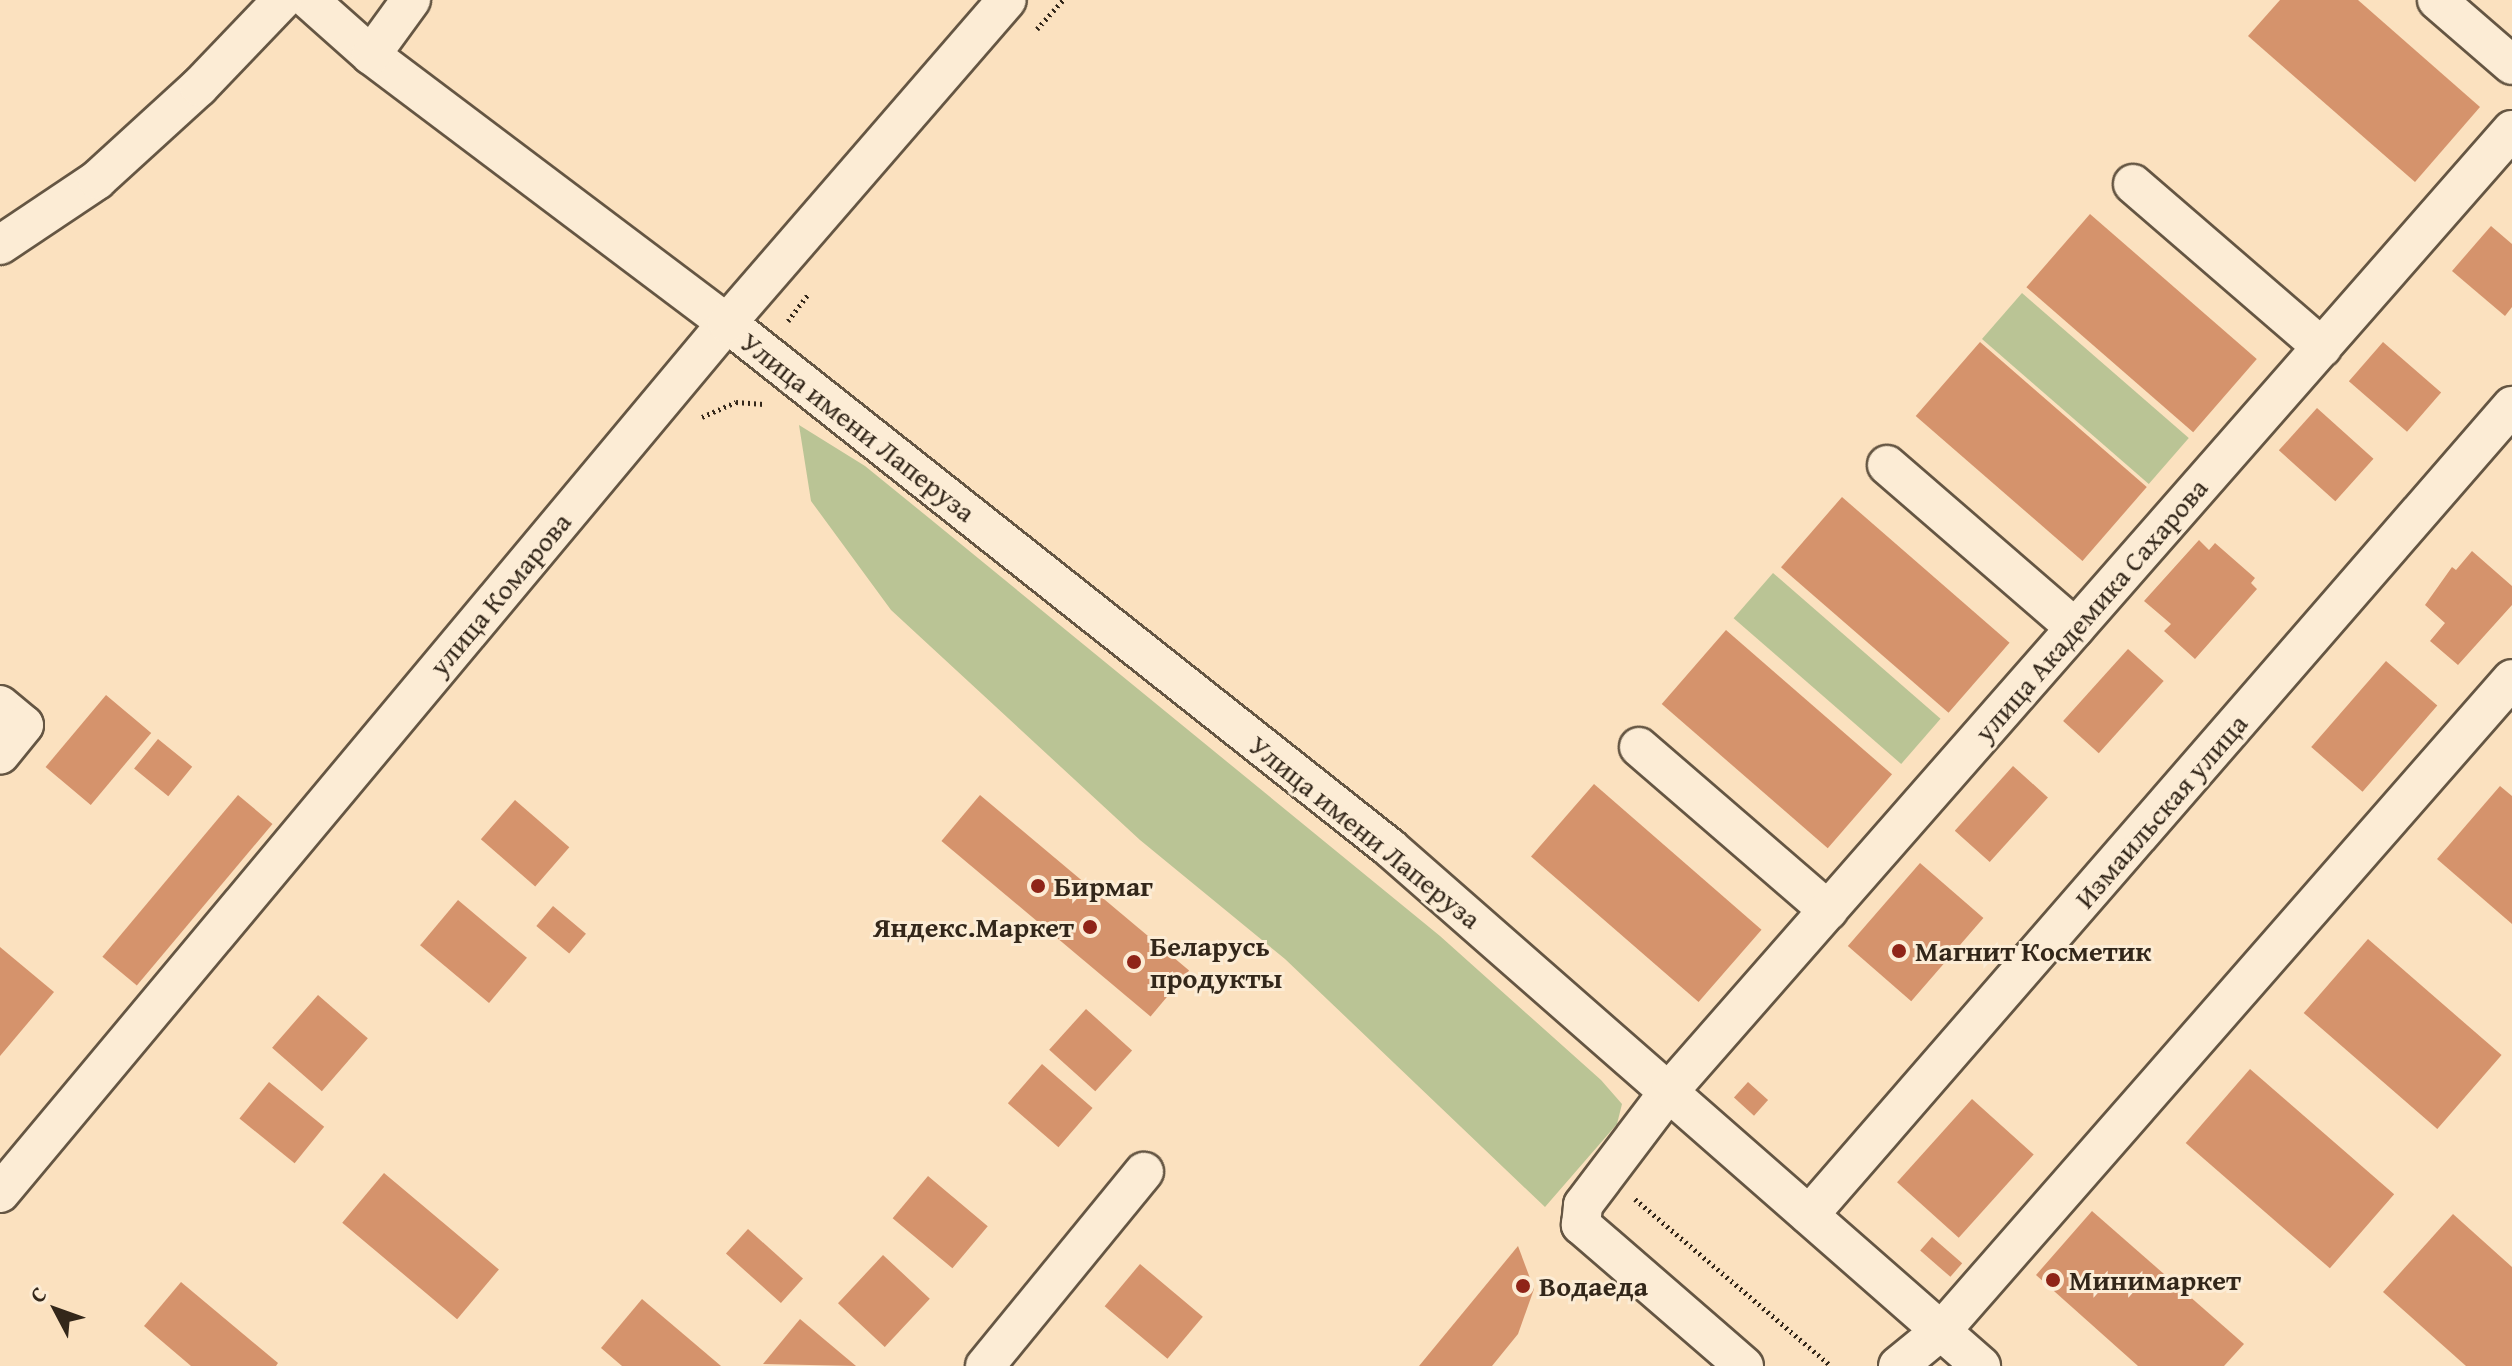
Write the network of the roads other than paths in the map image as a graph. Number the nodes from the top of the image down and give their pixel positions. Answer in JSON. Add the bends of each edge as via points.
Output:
{"nodes":[{"id":1,"x":282,"y":0,"type":"edge"},
{"id":2,"x":309,"y":0,"type":"edge"},
{"id":3,"x":411,"y":0,"type":"edge"},
{"id":4,"x":1007,"y":0,"type":"edge"},
{"id":5,"x":2437,"y":0,"type":"edge"},
{"id":6,"x":371,"y":55,"type":"junction"},
{"id":7,"x":2512,"y":65,"type":"edge"},
{"id":8,"x":2512,"y":130,"type":"edge"},
{"id":9,"x":2133,"y":184,"type":"dead end"},
{"id":10,"x":0,"y":245,"type":"edge"},
{"id":11,"x":727,"y":323,"type":"junction"},
{"id":12,"x":2322,"y":347,"type":"junction"},
{"id":13,"x":2512,"y":406,"type":"edge"},
{"id":14,"x":1887,"y":465,"type":"dead end"},
{"id":15,"x":2075,"y":628,"type":"junction"},
{"id":16,"x":2512,"y":679,"type":"edge"},
{"id":17,"x":0,"y":705,"type":"edge"},
{"id":18,"x":1639,"y":747,"type":"dead end"},
{"id":19,"x":0,"y":755,"type":"edge"},
{"id":20,"x":1828,"y":910,"type":"junction"},
{"id":21,"x":1670,"y":1090,"type":"junction"},
{"id":22,"x":1144,"y":1172,"type":"dead end"},
{"id":23,"x":0,"y":1193,"type":"edge"},
{"id":24,"x":1809,"y":1215,"type":"junction"},
{"id":25,"x":1942,"y":1330,"type":"junction"},
{"id":26,"x":985,"y":1366,"type":"edge"},
{"id":27,"x":1744,"y":1366,"type":"edge"},
{"id":28,"x":1898,"y":1366,"type":"edge"},
{"id":29,"x":1981,"y":1366,"type":"edge"}],
"edges":[{"from":1,"to":10,"type":"street","via":[[199,87],[97,180]]},
{"from":2,"to":6,"type":"street","name":"Улица имени Лаперуза"},
{"from":3,"to":6,"type":"street"},
{"from":4,"to":11,"type":"street","name":"улица Комарова"},
{"from":5,"to":7,"type":"street"},
{"from":6,"to":11,"type":"street","name":"Улица имени Лаперуза"},
{"from":8,"to":12,"type":"street","name":"улица Академика Сахарова"},
{"from":9,"to":12,"type":"street"},
{"from":11,"to":21,"type":"street","name":"Улица имени Лаперуза","via":[[791,395],[1390,848]]},
{"from":11,"to":23,"type":"street","name":"улица Комарова"},
{"from":12,"to":15,"type":"street","name":"улица Академика Сахарова"},
{"from":13,"to":24,"type":"street","name":"Измаильская улица"},
{"from":14,"to":15,"type":"street"},
{"from":15,"to":20,"type":"street","name":"улица Академика Сахарова"},
{"from":16,"to":25,"type":"street"},
{"from":17,"to":19,"type":"street","via":[[24,725]]},
{"from":18,"to":20,"type":"street"},
{"from":20,"to":21,"type":"street","name":"улица Академика Сахарова"},
{"from":21,"to":24,"type":"street","name":"Улица имени Лаперуза"},
{"from":21,"to":27,"type":"street","name":"улица Академика Сахарова","via":[[1597,1183],[1583,1205],[1581,1225]]},
{"from":22,"to":26,"type":"street"},
{"from":24,"to":25,"type":"street","name":"Улица имени Лаперуза"},
{"from":25,"to":28,"type":"street"},
{"from":25,"to":29,"type":"street","name":"Улица имени Лаперуза"}]}
